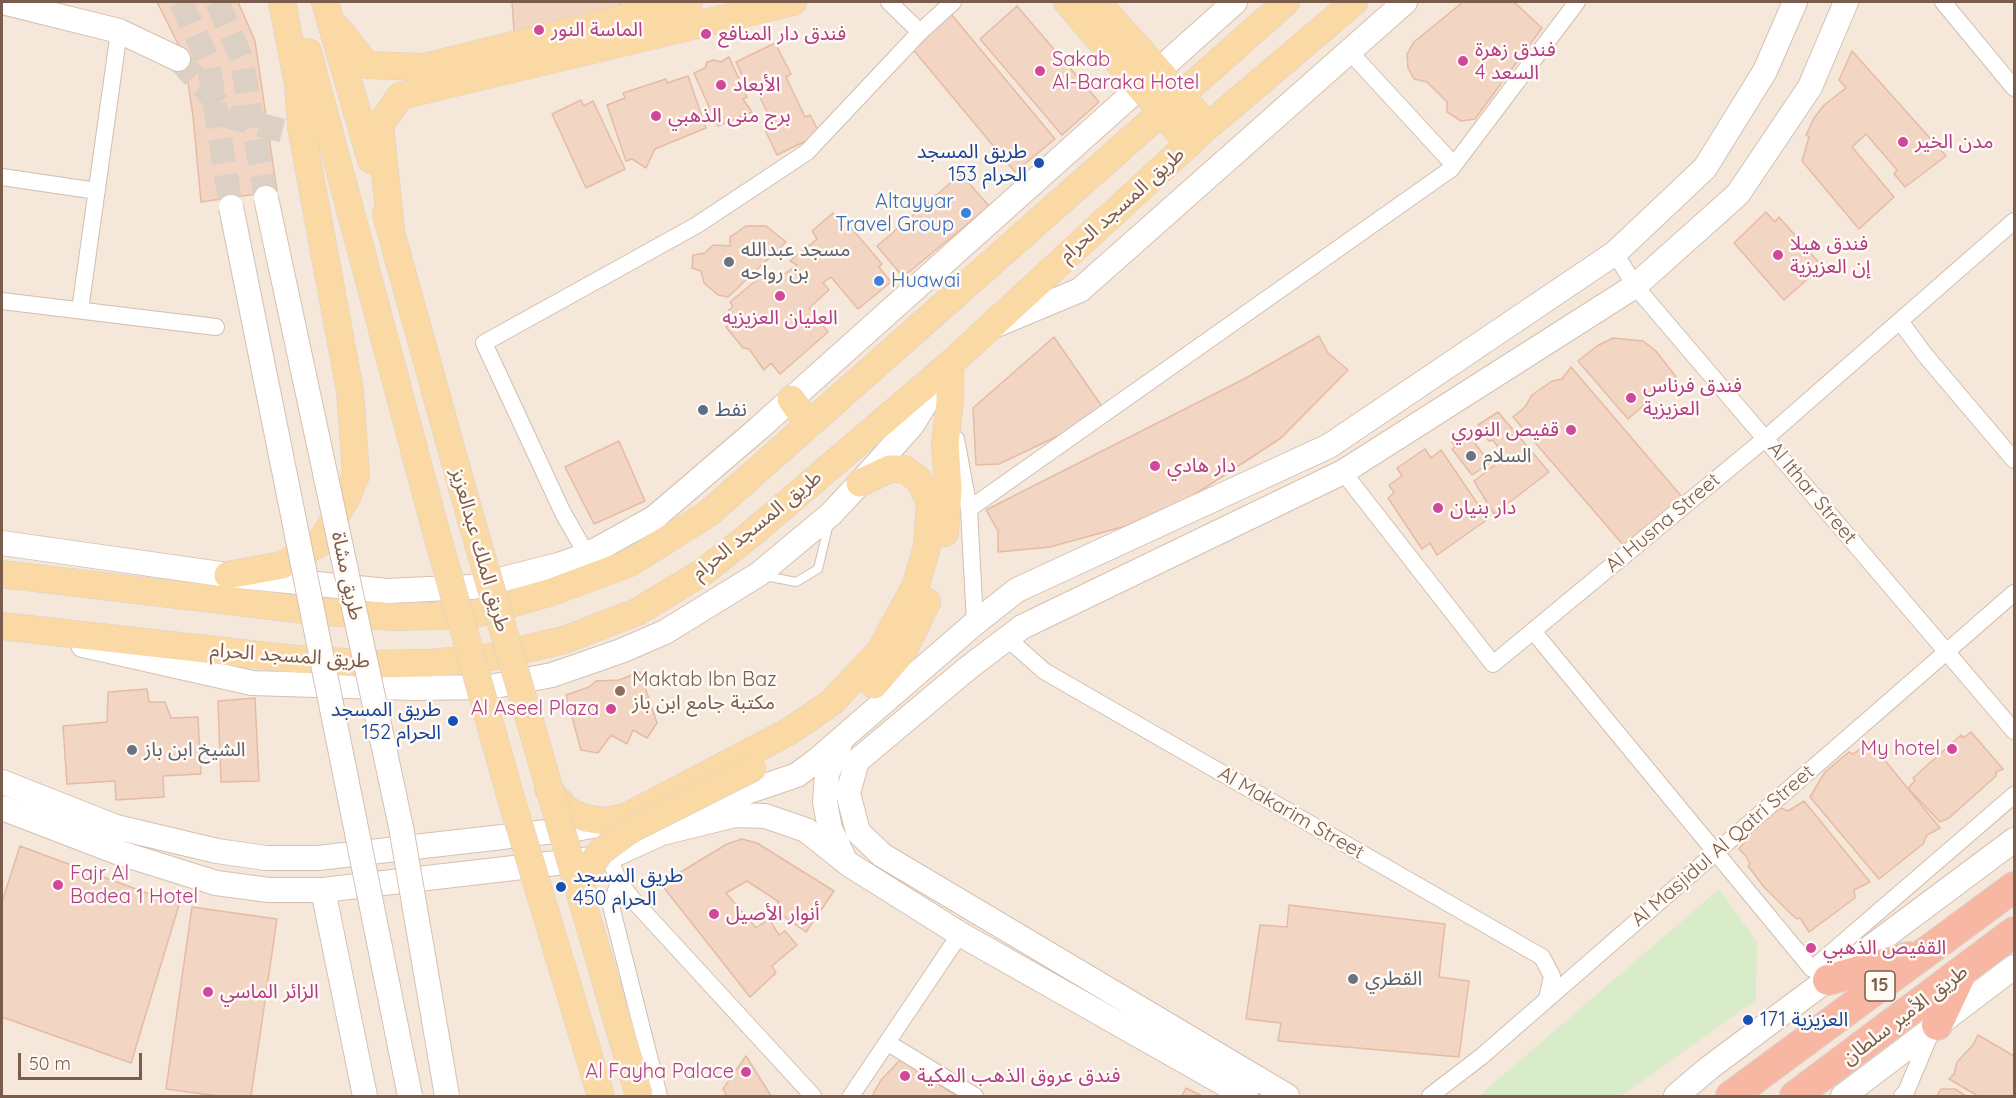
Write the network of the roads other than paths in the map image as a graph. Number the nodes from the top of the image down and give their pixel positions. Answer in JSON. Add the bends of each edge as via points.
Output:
{"nodes":[{"id":1,"x":2,"y":2,"type":"edge"},
{"id":2,"x":282,"y":2,"type":"edge"},
{"id":3,"x":294,"y":2,"type":"edge"},
{"id":4,"x":689,"y":2,"type":"edge"},
{"id":5,"x":793,"y":2,"type":"edge"},
{"id":6,"x":889,"y":2,"type":"edge"},
{"id":7,"x":953,"y":2,"type":"edge"},
{"id":8,"x":1067,"y":2,"type":"edge"},
{"id":9,"x":1097,"y":2,"type":"edge"},
{"id":10,"x":1235,"y":2,"type":"edge"},
{"id":11,"x":1286,"y":2,"type":"edge"},
{"id":12,"x":1354,"y":2,"type":"edge"},
{"id":13,"x":1577,"y":2,"type":"edge"},
{"id":14,"x":1795,"y":2,"type":"edge"},
{"id":15,"x":1846,"y":2,"type":"edge"},
{"id":16,"x":1943,"y":2,"type":"edge"},
{"id":17,"x":1401,"y":3,"type":"edge"},
{"id":18,"x":327,"y":10,"type":"edge"},
{"id":19,"x":119,"y":31,"type":"junction"},
{"id":20,"x":920,"y":32,"type":"junction"},
{"id":21,"x":1349,"y":51,"type":"junction"},
{"id":22,"x":178,"y":59,"type":"tunnel mouth"},
{"id":23,"x":1150,"y":78,"type":"junction"},
{"id":24,"x":2014,"y":88,"type":"edge"},
{"id":25,"x":1172,"y":103,"type":"junction"},
{"id":26,"x":1208,"y":126,"type":"junction"},
{"id":27,"x":1189,"y":144,"type":"junction"},
{"id":28,"x":1454,"y":165,"type":"junction"},
{"id":29,"x":2,"y":177,"type":"edge"},
{"id":30,"x":97,"y":191,"type":"junction"},
{"id":31,"x":266,"y":198,"type":"tunnel mouth"},
{"id":32,"x":231,"y":207,"type":"tunnel mouth"},
{"id":33,"x":2014,"y":221,"type":"edge"},
{"id":34,"x":391,"y":231,"type":"junction"},
{"id":35,"x":1615,"y":253,"type":"junction"},
{"id":36,"x":1635,"y":286,"type":"junction"},
{"id":37,"x":2,"y":301,"type":"edge"},
{"id":38,"x":80,"y":310,"type":"junction"},
{"id":39,"x":1900,"y":321,"type":"junction"},
{"id":40,"x":216,"y":327,"type":"dead end"},
{"id":41,"x":984,"y":331,"type":"junction"},
{"id":42,"x":950,"y":364,"type":"junction"},
{"id":43,"x":790,"y":399,"type":"junction"},
{"id":44,"x":950,"y":402,"type":"junction"},
{"id":45,"x":809,"y":424,"type":"junction"},
{"id":46,"x":1766,"y":438,"type":"junction"},
{"id":47,"x":2014,"y":460,"type":"edge"},
{"id":48,"x":1343,"y":472,"type":"junction"},
{"id":49,"x":860,"y":483,"type":"junction"},
{"id":50,"x":969,"y":509,"type":"junction"},
{"id":51,"x":831,"y":514,"type":"junction"},
{"id":52,"x":2,"y":543,"type":"edge"},
{"id":53,"x":587,"y":555,"type":"junction"},
{"id":54,"x":2,"y":574,"type":"edge"},
{"id":55,"x":759,"y":574,"type":"junction"},
{"id":56,"x":228,"y":575,"type":"junction"},
{"id":57,"x":924,"y":587,"type":"junction"},
{"id":58,"x":2014,"y":593,"type":"edge"},
{"id":59,"x":975,"y":623,"type":"junction"},
{"id":60,"x":2,"y":626,"type":"edge"},
{"id":61,"x":1533,"y":631,"type":"junction"},
{"id":62,"x":1007,"y":638,"type":"junction"},
{"id":63,"x":1946,"y":652,"type":"junction"},
{"id":64,"x":2014,"y":731,"type":"edge"},
{"id":65,"x":844,"y":737,"type":"junction"},
{"id":66,"x":2,"y":782,"type":"edge"},
{"id":67,"x":548,"y":789,"type":"junction"},
{"id":68,"x":2014,"y":795,"type":"edge"},
{"id":69,"x":2,"y":808,"type":"edge"},
{"id":70,"x":126,"y":829,"type":"junction"},
{"id":71,"x":2014,"y":840,"type":"edge"},
{"id":72,"x":1716,"y":852,"type":"junction"},
{"id":73,"x":120,"y":853,"type":"junction"},
{"id":74,"x":609,"y":857,"type":"junction"},
{"id":75,"x":850,"y":865,"type":"junction"},
{"id":76,"x":619,"y":882,"type":"junction"},
{"id":77,"x":2014,"y":887,"type":"edge"},
{"id":78,"x":323,"y":890,"type":"junction"},
{"id":79,"x":580,"y":894,"type":"junction"},
{"id":80,"x":960,"y":933,"type":"junction"},
{"id":81,"x":2014,"y":933,"type":"edge"},
{"id":82,"x":1928,"y":951,"type":"junction"},
{"id":83,"x":2014,"y":967,"type":"edge"},
{"id":84,"x":1963,"y":971,"type":"junction"},
{"id":85,"x":1828,"y":980,"type":"junction"},
{"id":86,"x":1547,"y":999,"type":"junction"},
{"id":87,"x":1935,"y":1027,"type":"junction"},
{"id":88,"x":888,"y":1043,"type":"junction"},
{"id":89,"x":1739,"y":1091,"type":"edge"},
{"id":90,"x":365,"y":1096,"type":"edge"},
{"id":91,"x":410,"y":1096,"type":"edge"},
{"id":92,"x":447,"y":1096,"type":"edge"},
{"id":93,"x":601,"y":1096,"type":"edge"},
{"id":94,"x":639,"y":1096,"type":"edge"},
{"id":95,"x":659,"y":1096,"type":"edge"},
{"id":96,"x":813,"y":1096,"type":"edge"},
{"id":97,"x":851,"y":1096,"type":"edge"},
{"id":98,"x":975,"y":1096,"type":"edge"},
{"id":99,"x":1246,"y":1096,"type":"edge"},
{"id":100,"x":1287,"y":1096,"type":"edge"},
{"id":101,"x":1430,"y":1096,"type":"edge"},
{"id":102,"x":1676,"y":1096,"type":"edge"},
{"id":103,"x":1795,"y":1096,"type":"edge"},
{"id":104,"x":1843,"y":1096,"type":"edge"},
{"id":105,"x":1902,"y":1096,"type":"edge"}],
"edges":[{"from":1,"to":19,"type":"street"},
{"from":2,"to":56,"type":"main road","via":[[350,391],[356,475],[320,543],[282,565]]},
{"from":3,"to":93,"type":"main road","name":"طريق الملك عبدالعزيز","bridge":true,"via":[[434,524]]},
{"from":4,"to":18,"type":"main road","via":[[424,67],[367,65]]},
{"from":5,"to":34,"type":"main road","via":[[400,96],[380,125]]},
{"from":6,"to":20,"type":"street"},
{"from":7,"to":20,"type":"street"},
{"from":8,"to":23,"type":"main road"},
{"from":9,"to":23,"type":"main road"},
{"from":10,"to":23,"type":"street"},
{"from":11,"to":25,"type":"main road","name":"طريق المسجد الحرام"},
{"from":12,"to":26,"type":"main road","name":"طريق المسجد الحرام"},
{"from":13,"to":28,"type":"street"},
{"from":14,"to":35,"type":"street","via":[[1765,71],[1705,168]]},
{"from":15,"to":36,"type":"street","via":[[1810,87],[1738,194]]},
{"from":16,"to":24,"type":"street"},
{"from":17,"to":21,"type":"street"},
{"from":18,"to":34,"type":"main road","name":"طريق الملك عبدالعزيز"},
{"from":19,"to":22,"type":"street"},
{"from":19,"to":30,"type":"street"},
{"from":20,"to":53,"type":"street","via":[[807,152],[697,225],[484,343]]},
{"from":21,"to":28,"type":"street"},
{"from":21,"to":41,"type":"street","via":[[1080,290]]},
{"from":23,"to":25,"type":"main road"},
{"from":23,"to":43,"type":"street"},
{"from":25,"to":26,"type":"main road"},
{"from":25,"to":27,"type":"main road"},
{"from":25,"to":45,"type":"main road","name":"طريق المسجد الحرام"},
{"from":26,"to":27,"type":"main road","name":"طريق المسجد الحرام"},
{"from":27,"to":41,"type":"main road","name":"طريق المسجد الحرام"},
{"from":28,"to":50,"type":"street"},
{"from":29,"to":30,"type":"street"},
{"from":30,"to":38,"type":"street"},
{"from":31,"to":92,"type":"street","name":"طريق مشاة","bridge":true,"via":[[401,827]]},
{"from":32,"to":91,"type":"street","name":"طريق مشاة","bridge":true},
{"from":33,"to":39,"type":"street","name":"Al Husna Street"},
{"from":34,"to":67,"type":"main road","name":"طريق الملك عبدالعزيز","bridge":true},
{"from":35,"to":36,"type":"street","name":"Al Ithar Street"},
{"from":35,"to":59,"type":"street","via":[[1329,446],[1017,590]]},
{"from":36,"to":46,"type":"street","name":"Al Ithar Street"},
{"from":36,"to":48,"type":"street"},
{"from":37,"to":38,"type":"street"},
{"from":38,"to":40,"type":"street"},
{"from":39,"to":46,"type":"street","name":"Al Husna Street"},
{"from":39,"to":47,"type":"street"},
{"from":41,"to":42,"type":"main road","name":"طريق المسجد الحرام"},
{"from":42,"to":44,"type":"main road"},
{"from":42,"to":49,"type":"street","via":[[912,425]]},
{"from":42,"to":60,"type":"main road","name":"طريق المسجد الحرام","via":[[703,572],[637,612],[564,640],[486,658],[371,664],[222,652]]},
{"from":43,"to":45,"type":"main road"},
{"from":43,"to":53,"type":"street","via":[[654,518]]},
{"from":44,"to":50,"type":"street"},
{"from":44,"to":57,"type":"main road","via":[[945,443],[945,540]]},
{"from":45,"to":54,"type":"main road","name":"طريق المسجد الحرام","via":[[709,513],[630,563],[552,592],[471,615],[394,617],[313,611]]},
{"from":46,"to":61,"type":"street","name":"Al Husna Street"},
{"from":46,"to":63,"type":"street","name":"Al Ithar Street"},
{"from":48,"to":61,"type":"street","name":"Al Husna Street","via":[[1493,664]]},
{"from":48,"to":62,"type":"street","via":[[1022,627]]},
{"from":49,"to":51,"type":"street"},
{"from":49,"to":57,"type":"main road","via":[[890,469],[904,469],[919,480],[930,502]]},
{"from":50,"to":59,"type":"street"},
{"from":51,"to":55,"type":"street"},
{"from":51,"to":55,"type":"lane","via":[[818,569],[796,582]]},
{"from":52,"to":56,"type":"street"},
{"from":53,"to":56,"type":"street","via":[[472,588],[387,591]]},
{"from":55,"to":60,"type":"street","via":[[664,632],[621,651],[552,675],[490,687],[252,683]]},
{"from":57,"to":67,"type":"main road","via":[[860,674],[832,702],[790,730],[626,817],[604,821],[585,818],[567,810]]},
{"from":57,"to":79,"type":"main road","bridge":true,"via":[[904,650],[866,695],[830,726],[778,756],[630,830],[600,852],[585,874]]},
{"from":58,"to":63,"type":"street","name":"Al Masjidul Al Qatri Street"},
{"from":59,"to":65,"type":"street"},
{"from":61,"to":72,"type":"street"},
{"from":62,"to":86,"type":"street","name":"Al Makarim Street","via":[[1044,671],[1542,957],[1552,976]]},
{"from":62,"to":100,"type":"street","via":[[857,761],[848,793],[858,832],[882,855]]},
{"from":63,"to":64,"type":"street","name":"Al Ithar Street"},
{"from":63,"to":72,"type":"street","name":"Al Masjidul Al Qatri Street"},
{"from":65,"to":70,"type":"street","via":[[797,775],[738,795],[581,828],[318,858],[266,858],[218,851]]},
{"from":65,"to":75,"type":"street","via":[[831,761],[825,802],[835,842]]},
{"from":66,"to":70,"type":"street"},
{"from":67,"to":79,"type":"main road","name":"طريق الملك عبدالعزيز","bridge":true},
{"from":68,"to":72,"type":"street","via":[[1812,969]]},
{"from":69,"to":73,"type":"street"},
{"from":70,"to":73,"type":"street"},
{"from":71,"to":85,"type":"street"},
{"from":72,"to":86,"type":"street","name":"Al Masjidul Al Qatri Street"},
{"from":73,"to":78,"type":"street","via":[[216,882],[269,890]]},
{"from":74,"to":75,"type":"street","via":[[662,833],[735,815],[765,816],[806,830]]},
{"from":74,"to":76,"type":"street"},
{"from":74,"to":78,"type":"street"},
{"from":75,"to":80,"type":"street"},
{"from":76,"to":95,"type":"street","via":[[611,906]]},
{"from":76,"to":96,"type":"street"},
{"from":77,"to":82,"type":"highway","name":"طريق الأمير سلطان","number":"15"},
{"from":78,"to":90,"type":"street"},
{"from":79,"to":94,"type":"main road","name":"طريق الملك عبدالعزيز","bridge":true},
{"from":80,"to":88,"type":"street"},
{"from":80,"to":99,"type":"street"},
{"from":81,"to":84,"type":"highway","name":"طريق الأمير سلطان","number":"15"},
{"from":82,"to":85,"type":"highway"},
{"from":82,"to":89,"type":"highway","name":"طريق الأمير سلطان","number":"15"},
{"from":83,"to":87,"type":"street"},
{"from":84,"to":87,"type":"highway"},
{"from":84,"to":103,"type":"highway","name":"طريق الأمير سلطان","number":"15"},
{"from":85,"to":102,"type":"street"},
{"from":86,"to":101,"type":"street","name":"Al Masjidul Al Qatri Street"},
{"from":87,"to":104,"type":"street"},
{"from":87,"to":105,"type":"street"},
{"from":88,"to":97,"type":"street"},
{"from":88,"to":98,"type":"street"}]}
